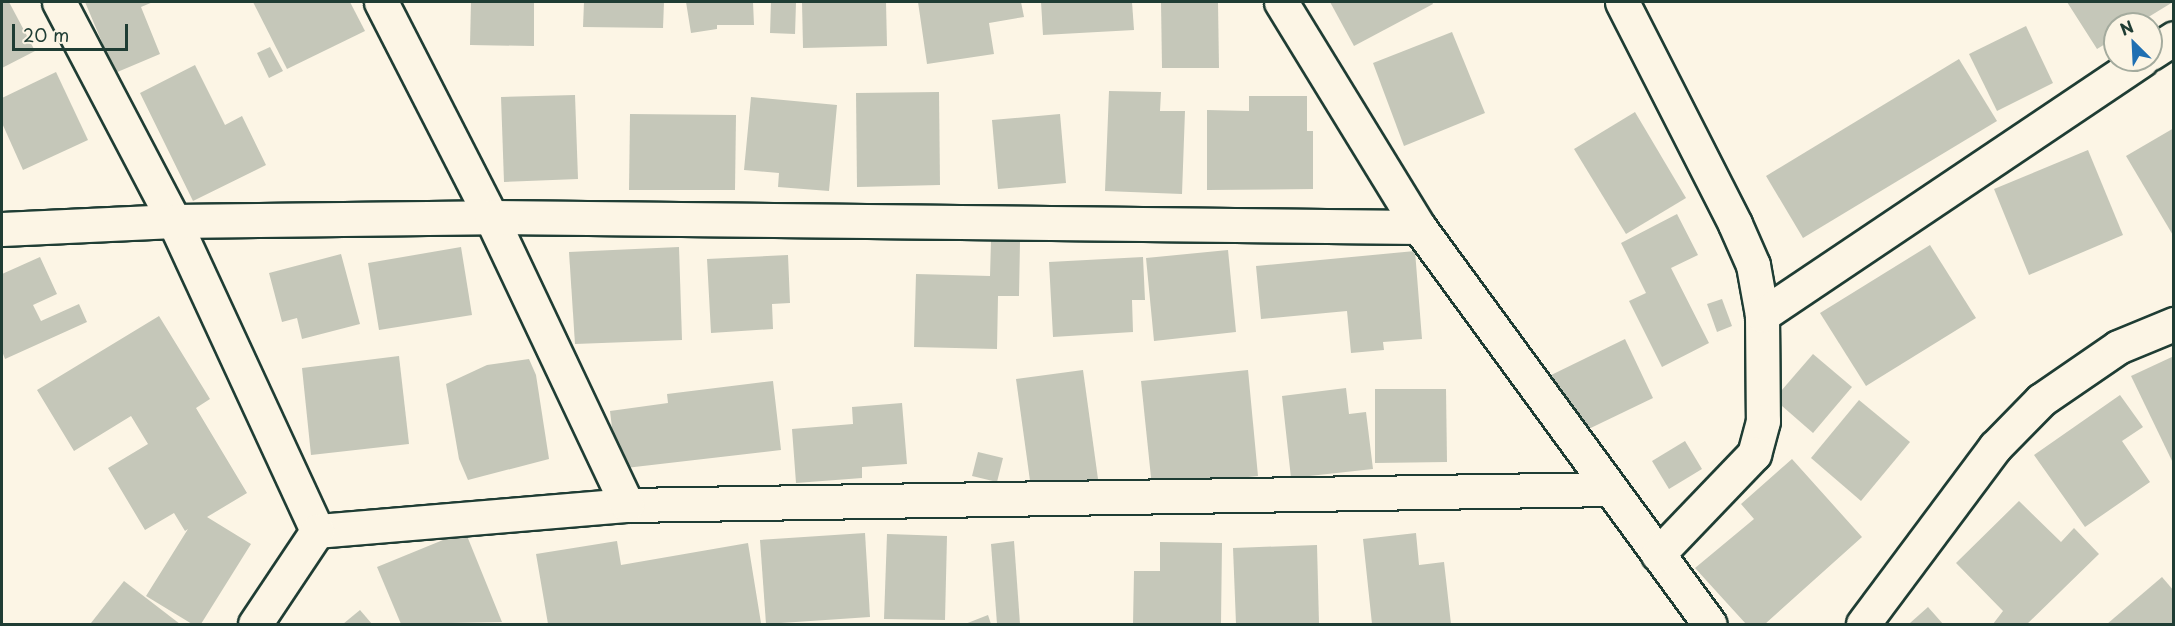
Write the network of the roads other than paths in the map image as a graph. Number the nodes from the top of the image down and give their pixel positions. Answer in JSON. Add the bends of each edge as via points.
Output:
{"nodes":[{"id":1,"x":59,"y":2,"type":"edge"},
{"id":2,"x":381,"y":2,"type":"edge"},
{"id":3,"x":1281,"y":2,"type":"edge"},
{"id":4,"x":1622,"y":2,"type":"edge"},
{"id":5,"x":2123,"y":72,"type":"edge"},
{"id":6,"x":491,"y":217,"type":"junction"},
{"id":7,"x":174,"y":221,"type":"junction"},
{"id":8,"x":1419,"y":227,"type":"junction"},
{"id":9,"x":2,"y":229,"type":"edge"},
{"id":10,"x":1762,"y":315,"type":"junction"},
{"id":11,"x":2174,"y":324,"type":"edge"},
{"id":12,"x":1608,"y":489,"type":"junction"},
{"id":13,"x":627,"y":505,"type":"junction"},
{"id":14,"x":317,"y":531,"type":"junction"},
{"id":15,"x":1658,"y":554,"type":"junction"},
{"id":16,"x":255,"y":624,"type":"edge"},
{"id":17,"x":1710,"y":624,"type":"edge"},
{"id":18,"x":1863,"y":624,"type":"edge"}],
"edges":[{"from":1,"to":7,"type":"street"},
{"from":2,"to":6,"type":"street"},
{"from":3,"to":8,"type":"street"},
{"from":4,"to":10,"type":"street","via":[[1744,244],[1753,265]]},
{"from":5,"to":10,"type":"street"},
{"from":6,"to":7,"type":"street"},
{"from":6,"to":8,"type":"street"},
{"from":6,"to":13,"type":"street"},
{"from":7,"to":9,"type":"street"},
{"from":7,"to":14,"type":"street"},
{"from":8,"to":12,"type":"street"},
{"from":10,"to":15,"type":"street","via":[[1763,421],[1754,454]]},
{"from":11,"to":18,"type":"street","via":[[2118,347],[2041,400],[1995,447]]},
{"from":12,"to":13,"type":"street"},
{"from":12,"to":15,"type":"street"},
{"from":13,"to":14,"type":"street"},
{"from":14,"to":16,"type":"street"},
{"from":15,"to":17,"type":"street"}]}
